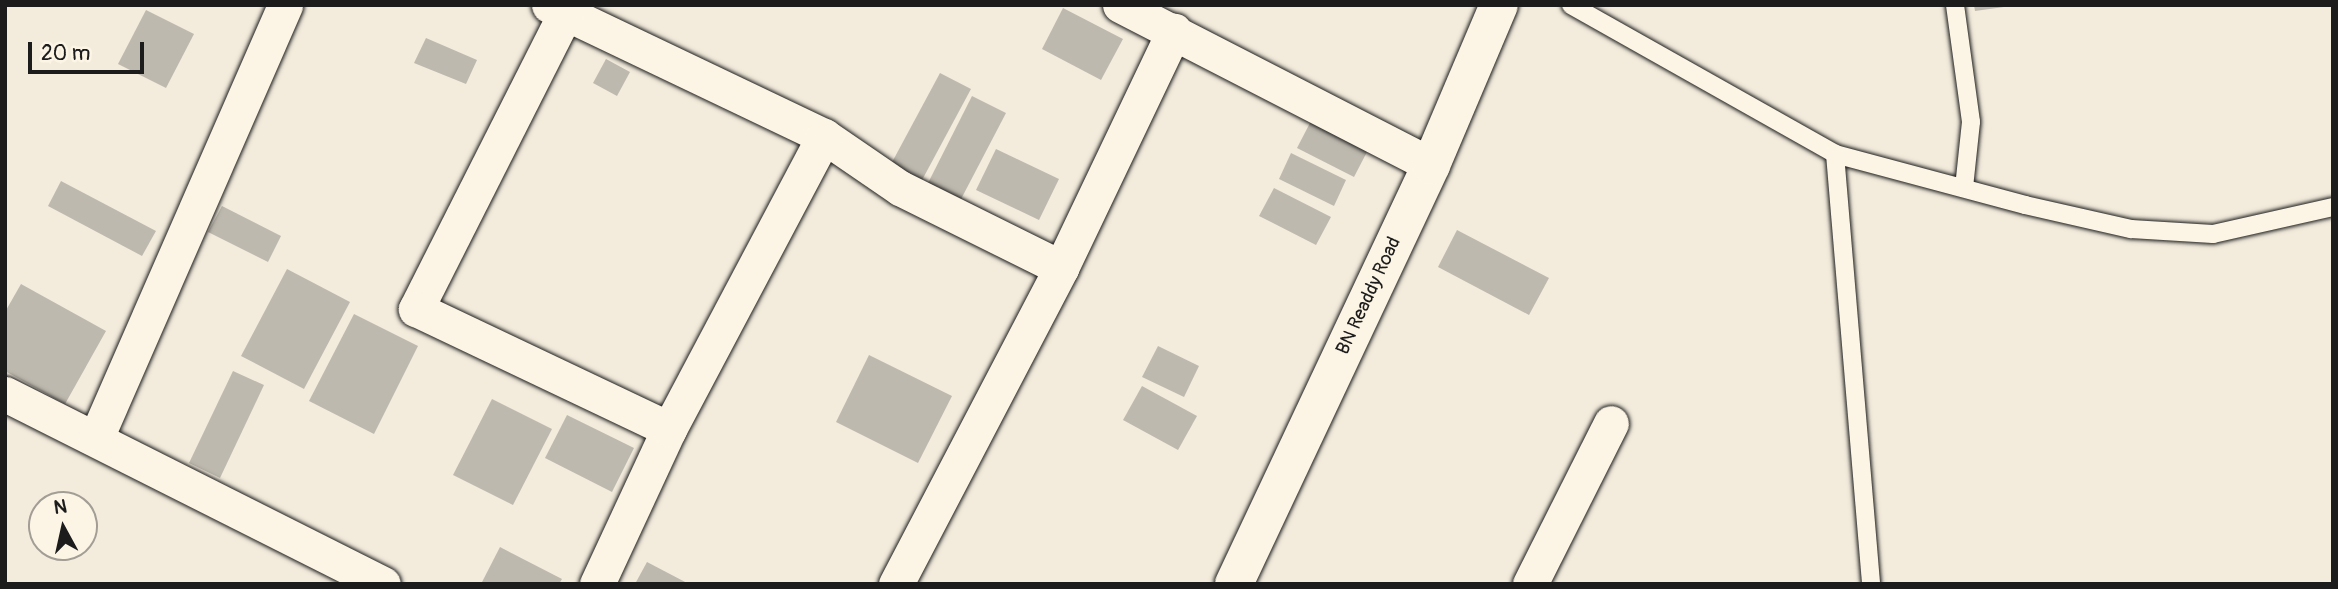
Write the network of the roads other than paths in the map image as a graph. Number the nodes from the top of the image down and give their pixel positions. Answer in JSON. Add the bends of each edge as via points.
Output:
{"nodes":[{"id":1,"x":285,"y":5,"type":"edge"},
{"id":2,"x":1120,"y":5,"type":"edge"},
{"id":3,"x":1499,"y":5,"type":"edge"},
{"id":4,"x":1571,"y":5,"type":"edge"},
{"id":5,"x":1955,"y":5,"type":"edge"},
{"id":6,"x":557,"y":8,"type":"edge"},
{"id":7,"x":1174,"y":31,"type":"junction"},
{"id":8,"x":824,"y":136,"type":"junction"},
{"id":9,"x":1835,"y":154,"type":"junction"},
{"id":10,"x":1431,"y":165,"type":"junction"},
{"id":11,"x":1965,"y":188,"type":"junction"},
{"id":12,"x":2333,"y":207,"type":"edge"},
{"id":13,"x":1061,"y":268,"type":"junction"},
{"id":14,"x":5,"y":394,"type":"edge"},
{"id":15,"x":1611,"y":422,"type":"dead end"},
{"id":16,"x":669,"y":429,"type":"junction"},
{"id":17,"x":96,"y":438,"type":"junction"},
{"id":18,"x":383,"y":584,"type":"edge"},
{"id":19,"x":597,"y":584,"type":"edge"},
{"id":20,"x":897,"y":584,"type":"edge"},
{"id":21,"x":1234,"y":584,"type":"edge"},
{"id":22,"x":1530,"y":584,"type":"edge"},
{"id":23,"x":1871,"y":584,"type":"edge"}],
"edges":[{"from":1,"to":17,"type":"street"},
{"from":2,"to":7,"type":"street"},
{"from":3,"to":10,"type":"street","name":"BN Readdy Road"},
{"from":4,"to":9,"type":"lane"},
{"from":5,"to":11,"type":"lane","via":[[1971,122]]},
{"from":6,"to":8,"type":"street"},
{"from":6,"to":16,"type":"street","via":[[416,309]]},
{"from":7,"to":10,"type":"street"},
{"from":7,"to":13,"type":"street"},
{"from":8,"to":13,"type":"street","via":[[900,188]]},
{"from":8,"to":16,"type":"street"},
{"from":9,"to":11,"type":"lane"},
{"from":9,"to":23,"type":"lane"},
{"from":10,"to":21,"type":"street","name":"BN Readdy Road"},
{"from":11,"to":12,"type":"lane","via":[[2131,229],[2213,234]]},
{"from":13,"to":20,"type":"street"},
{"from":14,"to":17,"type":"street"},
{"from":15,"to":22,"type":"street"},
{"from":16,"to":19,"type":"street"},
{"from":17,"to":18,"type":"street"}]}
